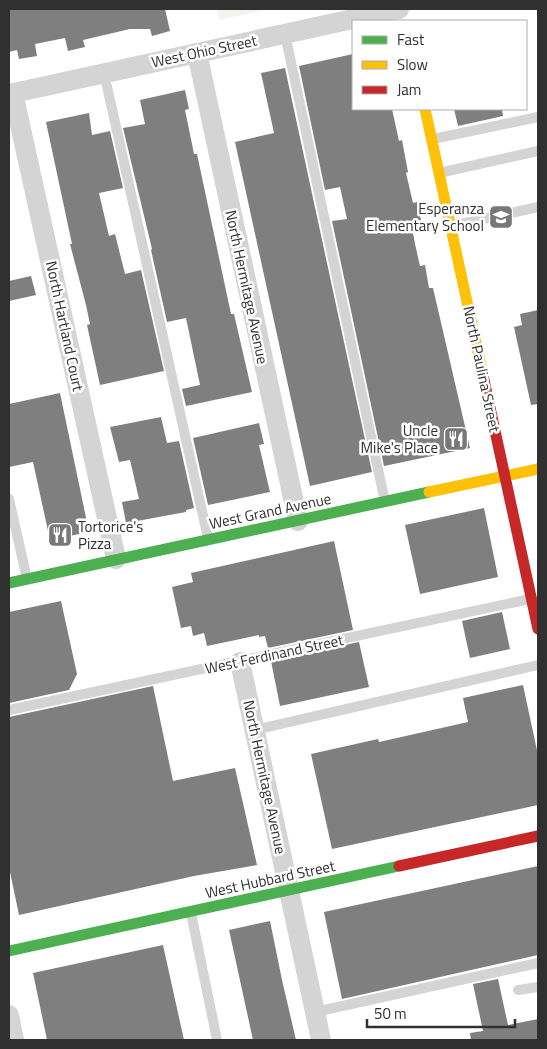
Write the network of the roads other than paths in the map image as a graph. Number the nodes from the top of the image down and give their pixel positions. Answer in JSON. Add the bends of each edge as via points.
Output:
{"nodes":[{"id":1,"x":399,"y":9,"type":"edge"},
{"id":2,"x":285,"y":34,"type":"junction"},
{"id":3,"x":197,"y":53,"type":"junction"},
{"id":4,"x":104,"y":73,"type":"junction"},
{"id":5,"x":11,"y":93,"type":"edge"},
{"id":6,"x":425,"y":110,"type":"edge"},
{"id":7,"x":538,"y":117,"type":"edge"},
{"id":8,"x":432,"y":140,"type":"junction"},
{"id":9,"x":538,"y":151,"type":"edge"},
{"id":10,"x":439,"y":173,"type":"junction"},
{"id":11,"x":538,"y":207,"type":"edge"},
{"id":12,"x":451,"y":226,"type":"junction"},
{"id":13,"x":538,"y":469,"type":"edge"},
{"id":14,"x":505,"y":476,"type":"junction"},
{"id":15,"x":9,"y":500,"type":"edge"},
{"id":16,"x":385,"y":502,"type":"junction"},
{"id":17,"x":298,"y":521,"type":"junction"},
{"id":18,"x":208,"y":540,"type":"junction"},
{"id":19,"x":116,"y":559,"type":"junction"},
{"id":20,"x":27,"y":579,"type":"junction"},
{"id":21,"x":9,"y":583,"type":"edge"},
{"id":22,"x":535,"y":598,"type":"edge"},
{"id":23,"x":538,"y":629,"type":"edge"},
{"id":24,"x":240,"y":662,"type":"junction"},
{"id":25,"x":538,"y":665,"type":"edge"},
{"id":26,"x":9,"y":710,"type":"edge"},
{"id":27,"x":255,"y":730,"type":"junction"},
{"id":28,"x":538,"y":836,"type":"edge"},
{"id":29,"x":290,"y":891,"type":"junction"},
{"id":30,"x":190,"y":912,"type":"junction"},
{"id":31,"x":9,"y":952,"type":"edge"},
{"id":32,"x":538,"y":963,"type":"edge"},
{"id":33,"x":538,"y":987,"type":"edge"},
{"id":34,"x":518,"y":990,"type":"dead end"},
{"id":35,"x":315,"y":1012,"type":"junction"},
{"id":36,"x":9,"y":1015,"type":"edge"},
{"id":37,"x":14,"y":1040,"type":"edge"},
{"id":38,"x":217,"y":1040,"type":"edge"},
{"id":39,"x":321,"y":1040,"type":"edge"}],
"edges":[{"from":1,"to":2,"type":"street","name":"West Ohio Street"},
{"from":2,"to":3,"type":"street","name":"West Ohio Street"},
{"from":2,"to":16,"type":"lane"},
{"from":3,"to":4,"type":"street","name":"West Ohio Street"},
{"from":3,"to":17,"type":"street","name":"North Hermitage Avenue"},
{"from":4,"to":5,"type":"street","name":"West Ohio Street"},
{"from":4,"to":18,"type":"lane"},
{"from":5,"to":19,"type":"street","name":"North Hartland Court"},
{"from":6,"to":8,"type":"street","name":"North Paulina Street"},
{"from":7,"to":8,"type":"lane"},
{"from":8,"to":10,"type":"street","name":"North Paulina Street"},
{"from":9,"to":10,"type":"lane"},
{"from":10,"to":12,"type":"street","name":"North Paulina Street"},
{"from":11,"to":12,"type":"lane"},
{"from":12,"to":14,"type":"street","name":"North Paulina Street"},
{"from":13,"to":14,"type":"street","name":"West Grand Avenue"},
{"from":14,"to":16,"type":"street","name":"West Grand Avenue"},
{"from":14,"to":22,"type":"street","name":"North Paulina Street"},
{"from":15,"to":20,"type":"lane"},
{"from":16,"to":17,"type":"street","name":"West Grand Avenue"},
{"from":17,"to":18,"type":"street","name":"West Grand Avenue"},
{"from":18,"to":19,"type":"street","name":"West Grand Avenue"},
{"from":19,"to":20,"type":"street","name":"West Grand Avenue"},
{"from":20,"to":21,"type":"street","name":"West Grand Avenue"},
{"from":22,"to":23,"type":"street","name":"North Paulina Street"},
{"from":22,"to":24,"type":"lane","name":"West Ferdinand Street"},
{"from":24,"to":26,"type":"lane","name":"West Ferdinand Street"},
{"from":24,"to":27,"type":"street","name":"North Hermitage Avenue"},
{"from":25,"to":27,"type":"lane"},
{"from":27,"to":29,"type":"street","name":"North Hermitage Avenue"},
{"from":28,"to":29,"type":"street","name":"West Hubbard Street"},
{"from":29,"to":30,"type":"street","name":"West Hubbard Street"},
{"from":29,"to":35,"type":"street","name":"North Hermitage Avenue"},
{"from":30,"to":31,"type":"street","name":"West Hubbard Street"},
{"from":30,"to":38,"type":"lane"},
{"from":32,"to":35,"type":"lane"},
{"from":33,"to":34,"type":"lane"},
{"from":35,"to":39,"type":"street","name":"North Hermitage Avenue"},
{"from":36,"to":37,"type":"street"}]}
